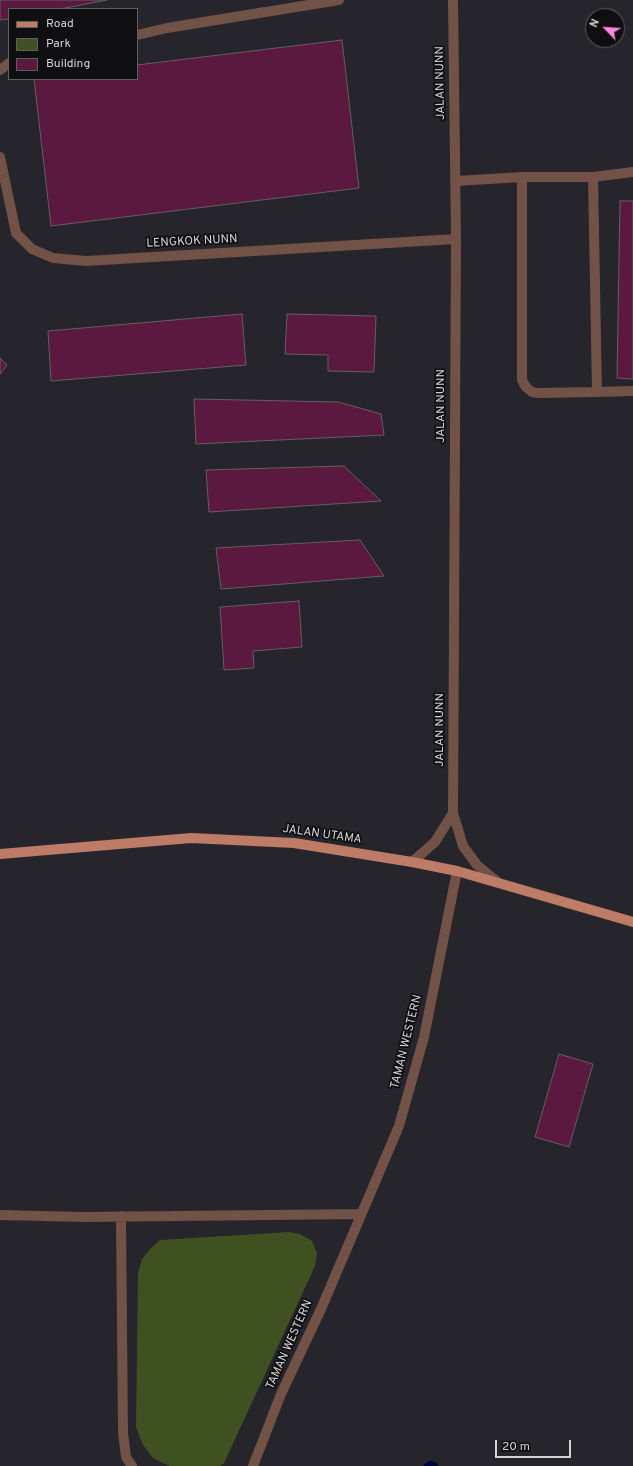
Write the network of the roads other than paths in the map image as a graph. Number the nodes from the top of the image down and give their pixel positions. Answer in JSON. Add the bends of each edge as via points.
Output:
{"nodes":[{"id":1,"x":339,"y":0,"type":"edge"},
{"id":2,"x":453,"y":0,"type":"edge"},
{"id":3,"x":138,"y":35,"type":"edge"},
{"id":4,"x":8,"y":64,"type":"edge"},
{"id":5,"x":0,"y":70,"type":"edge"},
{"id":6,"x":0,"y":157,"type":"edge"},
{"id":7,"x":633,"y":172,"type":"edge"},
{"id":8,"x":522,"y":177,"type":"junction"},
{"id":9,"x":593,"y":178,"type":"junction"},
{"id":10,"x":456,"y":181,"type":"junction"},
{"id":11,"x":456,"y":239,"type":"junction"},
{"id":12,"x":633,"y":391,"type":"edge"},
{"id":13,"x":596,"y":392,"type":"junction"},
{"id":14,"x":453,"y":813,"type":"junction"},
{"id":15,"x":0,"y":854,"type":"edge"},
{"id":16,"x":412,"y":862,"type":"junction"},
{"id":17,"x":457,"y":871,"type":"junction"},
{"id":18,"x":500,"y":883,"type":"junction"},
{"id":19,"x":633,"y":922,"type":"edge"},
{"id":20,"x":361,"y":1214,"type":"junction"},
{"id":21,"x":0,"y":1215,"type":"edge"},
{"id":22,"x":121,"y":1216,"type":"junction"},
{"id":23,"x":132,"y":1466,"type":"edge"},
{"id":24,"x":253,"y":1466,"type":"edge"}],
"edges":[{"from":1,"to":3,"type":"street"},
{"from":2,"to":10,"type":"street","name":"JALAN NUNN"},
{"from":4,"to":5,"type":"street"},
{"from":6,"to":11,"type":"street","name":"LENGKOK NUNN","via":[[16,233],[32,249],[52,258],[86,261]]},
{"from":7,"to":9,"type":"street"},
{"from":8,"to":9,"type":"street"},
{"from":8,"to":10,"type":"street"},
{"from":8,"to":13,"type":"street","via":[[522,380],[532,392],[538,393]]},
{"from":9,"to":13,"type":"street"},
{"from":10,"to":11,"type":"street","name":"JALAN NUNN"},
{"from":11,"to":14,"type":"street","name":"JALAN NUNN"},
{"from":12,"to":13,"type":"street"},
{"from":14,"to":16,"type":"street","via":[[435,842]]},
{"from":14,"to":18,"type":"street","name":"JALAN NUNN","via":[[464,846],[477,866]]},
{"from":15,"to":16,"type":"main road","name":"JALAN UTAMA","via":[[191,838],[294,843]]},
{"from":16,"to":17,"type":"main road","name":"JALAN UTAMA"},
{"from":17,"to":18,"type":"main road","name":"JALAN UTAMA"},
{"from":17,"to":20,"type":"street","name":"TAMAN WESTERN","via":[[424,1037],[399,1126]]},
{"from":18,"to":19,"type":"main road","name":"JALAN UTAMA"},
{"from":20,"to":22,"type":"street"},
{"from":20,"to":24,"type":"street","name":"TAMAN WESTERN","via":[[321,1309],[281,1394]]},
{"from":21,"to":22,"type":"street"},
{"from":22,"to":23,"type":"street","via":[[123,1433],[126,1457]]}]}
